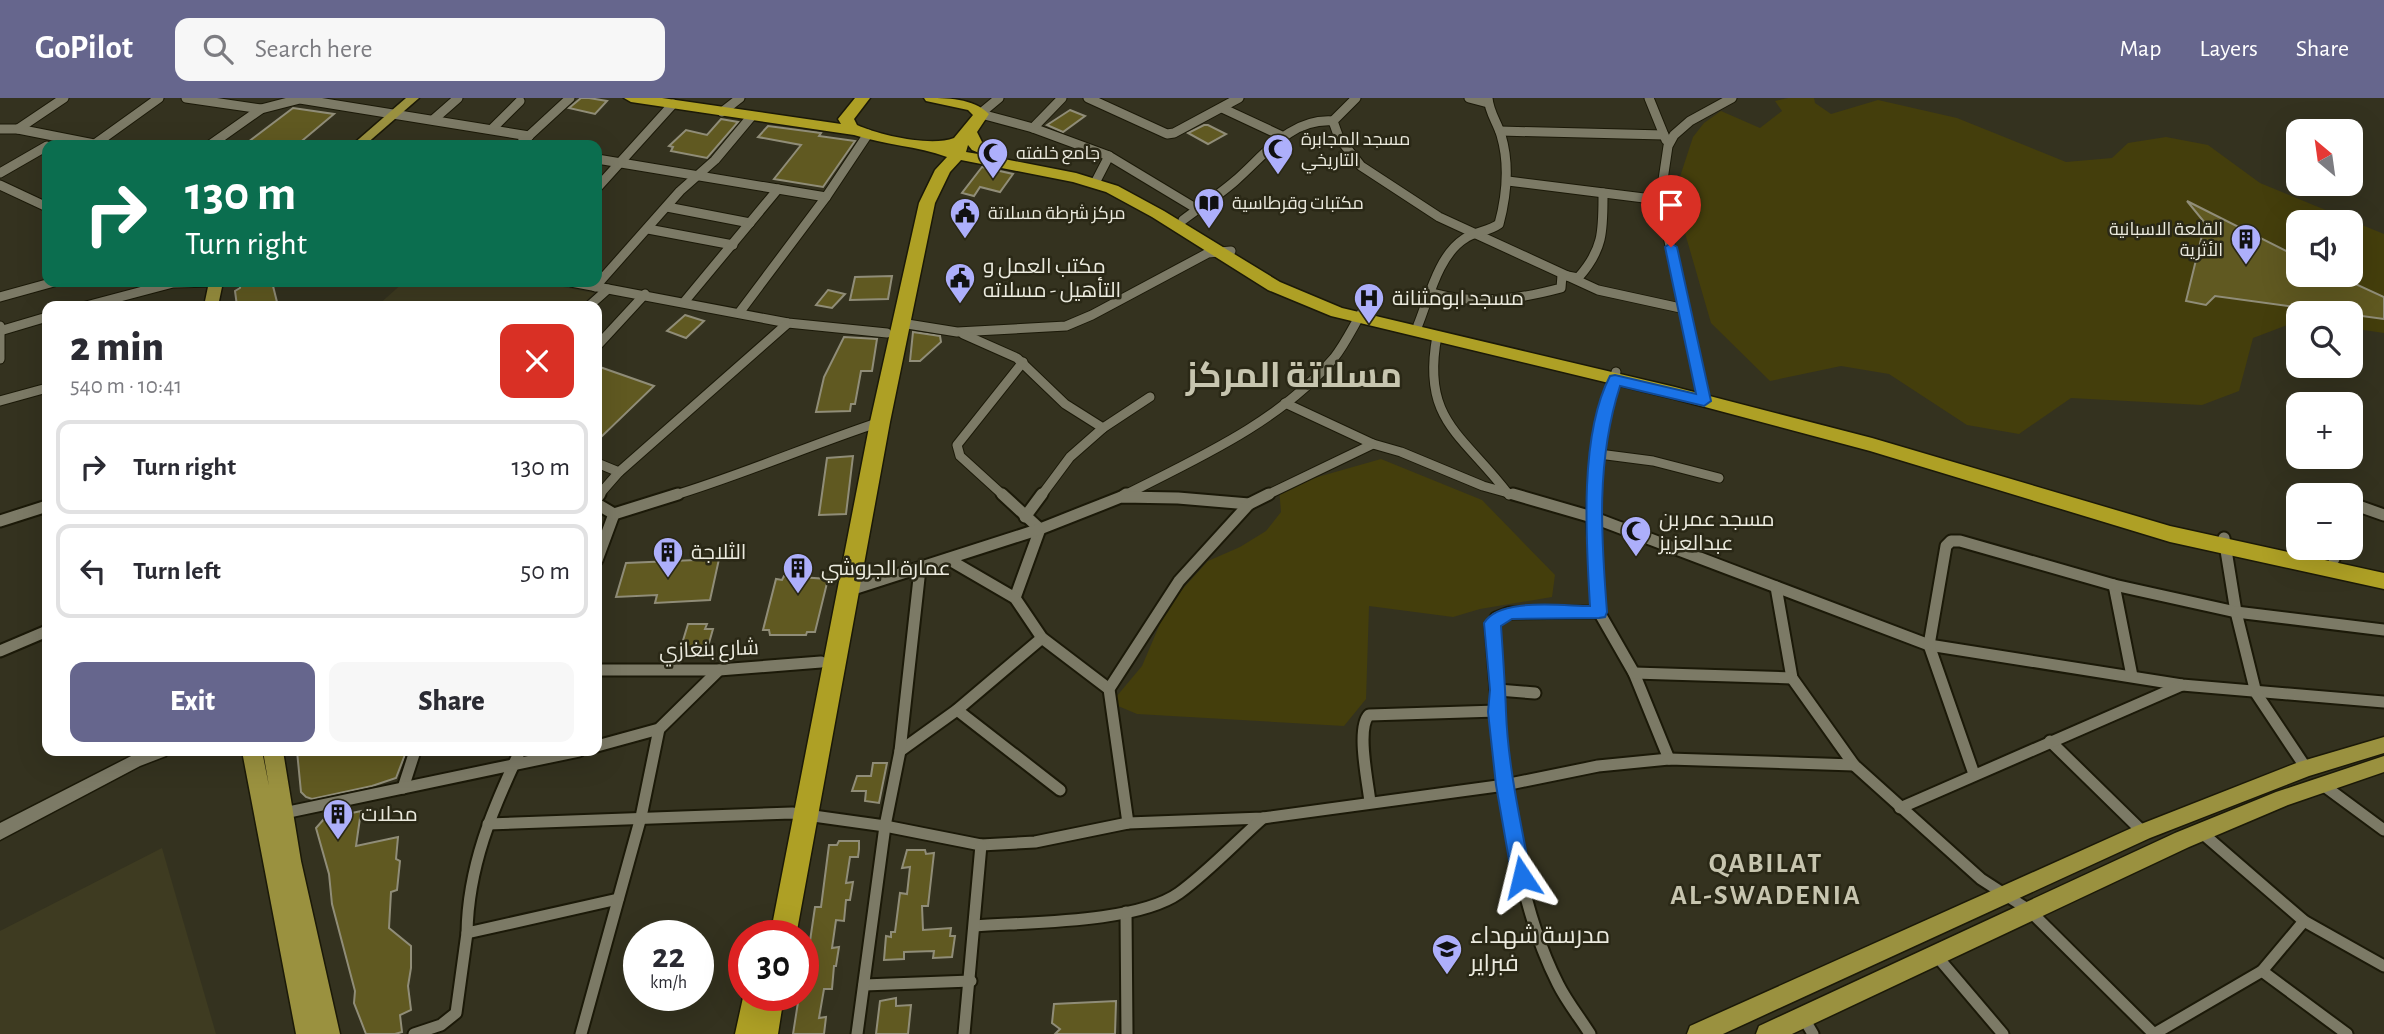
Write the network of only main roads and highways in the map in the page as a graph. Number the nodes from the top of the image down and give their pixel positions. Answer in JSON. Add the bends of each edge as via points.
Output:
{"nodes":[{"id":1,"x":401,"y":98,"type":"edge"},
{"id":2,"x":413,"y":98,"type":"edge"},
{"id":3,"x":637,"y":98,"type":"edge"},
{"id":4,"x":931,"y":98,"type":"edge"},
{"id":5,"x":389,"y":114,"type":"junction"},
{"id":6,"x":857,"y":114,"type":"edge"},
{"id":7,"x":353,"y":140,"type":"edge"},
{"id":8,"x":363,"y":140,"type":"edge"},
{"id":9,"x":963,"y":142,"type":"junction"},
{"id":10,"x":920,"y":143,"type":"junction"},
{"id":11,"x":1096,"y":180,"type":"junction"},
{"id":12,"x":1224,"y":251,"type":"junction"},
{"id":13,"x":908,"y":270,"type":"junction"},
{"id":14,"x":1361,"y":315,"type":"junction"},
{"id":15,"x":1615,"y":376,"type":"junction"},
{"id":16,"x":874,"y":423,"type":"junction"},
{"id":17,"x":2225,"y":543,"type":"junction"},
{"id":18,"x":2286,"y":549,"type":"edge"},
{"id":19,"x":2353,"y":560,"type":"edge"},
{"id":20,"x":2384,"y":569,"type":"edge"},
{"id":21,"x":2384,"y":581,"type":"edge"},
{"id":22,"x":2384,"y":745,"type":"edge"},
{"id":23,"x":141,"y":756,"type":"edge"},
{"id":24,"x":253,"y":756,"type":"edge"},
{"id":25,"x":274,"y":756,"type":"edge"},
{"id":26,"x":2384,"y":764,"type":"edge"},
{"id":27,"x":799,"y":814,"type":"junction"},
{"id":28,"x":0,"y":832,"type":"edge"},
{"id":29,"x":283,"y":864,"type":"junction"},
{"id":30,"x":772,"y":920,"type":"edge"},
{"id":31,"x":785,"y":920,"type":"edge"},
{"id":32,"x":753,"y":1011,"type":"edge"},
{"id":33,"x":768,"y":1011,"type":"edge"},
{"id":34,"x":1808,"y":1026,"type":"edge"},
{"id":35,"x":307,"y":1034,"type":"edge"},
{"id":36,"x":328,"y":1034,"type":"edge"},
{"id":37,"x":749,"y":1034,"type":"edge"},
{"id":38,"x":764,"y":1034,"type":"edge"},
{"id":39,"x":1698,"y":1034,"type":"edge"},
{"id":40,"x":1767,"y":1034,"type":"edge"}],
"edges":[{"from":1,"to":5,"type":"main road"},
{"from":2,"to":5,"type":"main road"},
{"from":3,"to":6,"type":"highway","via":[[816,128]]},
{"from":4,"to":9,"type":"highway","via":[[973,106],[981,114]]},
{"from":5,"to":7,"type":"main road"},
{"from":5,"to":8,"type":"main road"},
{"from":6,"to":10,"type":"highway"},
{"from":9,"to":10,"type":"highway"},
{"from":9,"to":11,"type":"highway"},
{"from":9,"to":13,"type":"highway","via":[[927,203]]},
{"from":10,"to":13,"type":"highway","via":[[930,163],[916,202]]},
{"from":11,"to":12,"type":"highway"},
{"from":11,"to":12,"type":"highway","via":[[1128,188],[1190,215]]},
{"from":12,"to":14,"type":"highway","via":[[1300,299]]},
{"from":13,"to":16,"type":"highway"},
{"from":14,"to":15,"type":"highway"},
{"from":14,"to":15,"type":"highway","via":[[1419,325]]},
{"from":15,"to":17,"type":"highway","via":[[1703,396],[2089,511]]},
{"from":16,"to":27,"type":"highway","via":[[821,662]]},
{"from":16,"to":27,"type":"highway","via":[[850,590]]},
{"from":17,"to":18,"type":"highway"},
{"from":17,"to":21,"type":"highway"},
{"from":19,"to":20,"type":"highway"},
{"from":22,"to":39,"type":"main road","via":[[2306,768],[2143,832]]},
{"from":23,"to":28,"type":"main road"},
{"from":24,"to":29,"type":"main road"},
{"from":25,"to":29,"type":"main road","via":[[284,813]]},
{"from":26,"to":34,"type":"main road","via":[[2283,798],[2029,910],[1935,954]]},
{"from":27,"to":30,"type":"highway"},
{"from":27,"to":31,"type":"highway"},
{"from":29,"to":35,"type":"main road"},
{"from":29,"to":36,"type":"main road"},
{"from":32,"to":37,"type":"highway"},
{"from":33,"to":38,"type":"highway"},
{"from":34,"to":40,"type":"main road"}]}
